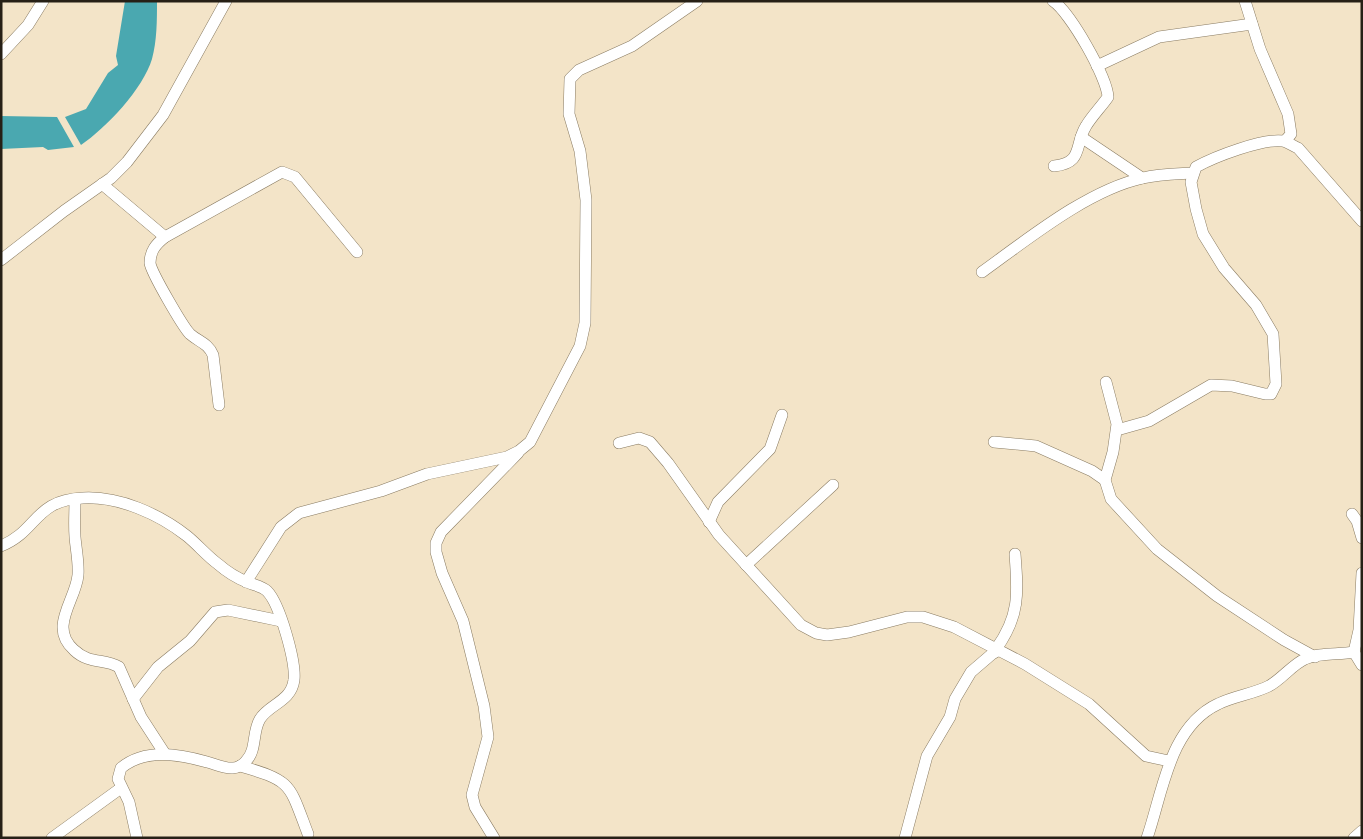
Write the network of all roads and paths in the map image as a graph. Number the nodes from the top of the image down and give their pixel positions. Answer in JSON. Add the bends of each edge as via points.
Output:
{"nodes":[{"id":1,"x":43,"y":1,"type":"edge"},
{"id":2,"x":226,"y":1,"type":"edge"},
{"id":3,"x":697,"y":1,"type":"edge"},
{"id":4,"x":1053,"y":1,"type":"edge"},
{"id":5,"x":1245,"y":1,"type":"edge"},
{"id":6,"x":1252,"y":24,"type":"junction"},
{"id":7,"x":1,"y":54,"type":"edge"},
{"id":8,"x":1097,"y":66,"type":"junction"},
{"id":9,"x":1081,"y":137,"type":"junction"},
{"id":10,"x":1285,"y":141,"type":"junction"},
{"id":11,"x":1054,"y":166,"type":"dead end"},
{"id":12,"x":1193,"y":173,"type":"junction"},
{"id":13,"x":1142,"y":178,"type":"junction"},
{"id":14,"x":102,"y":184,"type":"junction"},
{"id":15,"x":1362,"y":221,"type":"edge"},
{"id":16,"x":165,"y":237,"type":"junction"},
{"id":17,"x":357,"y":252,"type":"dead end"},
{"id":18,"x":1,"y":260,"type":"edge"},
{"id":19,"x":982,"y":272,"type":"dead end"},
{"id":20,"x":1106,"y":382,"type":"dead end"},
{"id":21,"x":219,"y":406,"type":"dead end"},
{"id":22,"x":782,"y":415,"type":"dead end"},
{"id":23,"x":1117,"y":430,"type":"junction"},
{"id":24,"x":994,"y":442,"type":"dead end"},
{"id":25,"x":619,"y":443,"type":"dead end"},
{"id":26,"x":519,"y":452,"type":"junction"},
{"id":27,"x":1105,"y":480,"type":"junction"},
{"id":28,"x":833,"y":485,"type":"dead end"},
{"id":29,"x":75,"y":499,"type":"junction"},
{"id":30,"x":1352,"y":514,"type":"dead end"},
{"id":31,"x":709,"y":522,"type":"junction"},
{"id":32,"x":1362,"y":538,"type":"edge"},
{"id":33,"x":1,"y":546,"type":"edge"},
{"id":34,"x":1015,"y":554,"type":"dead end"},
{"id":35,"x":746,"y":565,"type":"junction"},
{"id":36,"x":1362,"y":573,"type":"edge"},
{"id":37,"x":246,"y":582,"type":"junction"},
{"id":38,"x":281,"y":621,"type":"junction"},
{"id":39,"x":998,"y":650,"type":"junction"},
{"id":40,"x":1354,"y":652,"type":"junction"},
{"id":41,"x":1315,"y":657,"type":"junction"},
{"id":42,"x":1362,"y":665,"type":"edge"},
{"id":43,"x":133,"y":699,"type":"junction"},
{"id":44,"x":166,"y":754,"type":"junction"},
{"id":45,"x":1169,"y":761,"type":"junction"},
{"id":46,"x":240,"y":766,"type":"junction"},
{"id":47,"x":121,"y":788,"type":"junction"},
{"id":48,"x":1362,"y":831,"type":"edge"},
{"id":49,"x":308,"y":834,"type":"dead end"},
{"id":50,"x":52,"y":838,"type":"edge"},
{"id":51,"x":137,"y":838,"type":"edge"},
{"id":52,"x":494,"y":838,"type":"edge"},
{"id":53,"x":905,"y":838,"type":"edge"},
{"id":54,"x":1147,"y":838,"type":"edge"},
{"id":55,"x":1354,"y":838,"type":"edge"}],
"edges":[{"from":1,"to":7,"type":"street","via":[[28,25]]},
{"from":2,"to":14,"type":"street","via":[[163,115],[127,162]]},
{"from":3,"to":26,"type":"street","via":[[632,46],[579,70],[570,79],[569,114],[582,160],[586,200],[585,323],[580,346],[566,377],[530,442]]},
{"from":4,"to":8,"type":"street","via":[[1067,14]]},
{"from":5,"to":6,"type":"street"},
{"from":6,"to":8,"type":"street","via":[[1159,37]]},
{"from":6,"to":10,"type":"street","via":[[1288,114],[1291,134]]},
{"from":8,"to":9,"type":"street","via":[[1108,97]]},
{"from":9,"to":11,"type":"street","via":[[1072,160]]},
{"from":9,"to":13,"type":"street"},
{"from":10,"to":12,"type":"street","via":[[1268,142],[1203,162]]},
{"from":10,"to":15,"type":"street","via":[[1298,148]]},
{"from":12,"to":13,"type":"street"},
{"from":12,"to":23,"type":"street","via":[[1196,209],[1203,234],[1224,268],[1256,305],[1274,334],[1276,384],[1271,394],[1211,385],[1148,421]]},
{"from":13,"to":19,"type":"street","via":[[1120,185],[1053,220]]},
{"from":14,"to":16,"type":"street"},
{"from":14,"to":18,"type":"street"},
{"from":16,"to":17,"type":"street","via":[[282,172],[295,178]]},
{"from":16,"to":21,"type":"street","via":[[151,254],[151,268],[187,330],[210,348]]},
{"from":20,"to":23,"type":"street","via":[[1115,408]]},
{"from":22,"to":31,"type":"street","via":[[770,449],[718,502]]},
{"from":23,"to":27,"type":"street"},
{"from":24,"to":27,"type":"street","via":[[1036,446]]},
{"from":25,"to":31,"type":"street","via":[[639,438],[650,442]]},
{"from":26,"to":37,"type":"street","via":[[426,474],[381,491],[298,514],[281,527]]},
{"from":26,"to":52,"type":"street","via":[[441,532],[436,544],[442,573],[463,620],[484,706],[488,738],[472,795],[475,807]]},
{"from":27,"to":41,"type":"street","via":[[1111,499],[1157,548],[1249,618]]},
{"from":28,"to":35,"type":"street"},
{"from":29,"to":33,"type":"street","via":[[45,508],[20,536]]},
{"from":29,"to":37,"type":"street","via":[[102,500],[153,514],[188,537],[217,564]]},
{"from":29,"to":43,"type":"street","via":[[78,575],[63,616],[63,628],[72,649],[86,659],[119,667]]},
{"from":30,"to":32,"type":"street"},
{"from":31,"to":35,"type":"street"},
{"from":34,"to":39,"type":"street","via":[[1018,598],[1011,626]]},
{"from":35,"to":39,"type":"street","via":[[801,625],[816,633],[850,632],[907,617],[923,617],[954,627]]},
{"from":36,"to":40,"type":"street","via":[[1359,630]]},
{"from":37,"to":38,"type":"street","via":[[267,590]]},
{"from":38,"to":43,"type":"street","via":[[228,610],[215,612],[190,641],[158,667]]},
{"from":38,"to":46,"type":"street","via":[[294,681],[285,698],[260,719],[250,756]]},
{"from":39,"to":45,"type":"street","via":[[1089,704],[1146,756]]},
{"from":39,"to":53,"type":"street","via":[[971,672],[955,699],[950,717],[927,756]]},
{"from":40,"to":41,"type":"street"},
{"from":40,"to":42,"type":"street"},
{"from":41,"to":45,"type":"street","via":[[1305,659],[1268,687],[1204,712]]},
{"from":43,"to":44,"type":"street"},
{"from":44,"to":46,"type":"street","via":[[234,768]]},
{"from":44,"to":47,"type":"street","via":[[126,763],[118,773]]},
{"from":45,"to":54,"type":"street"},
{"from":46,"to":49,"type":"street","via":[[273,775],[286,785],[292,792]]},
{"from":47,"to":50,"type":"street"},
{"from":47,"to":51,"type":"street","via":[[129,802]]},
{"from":48,"to":55,"type":"street"}]}
